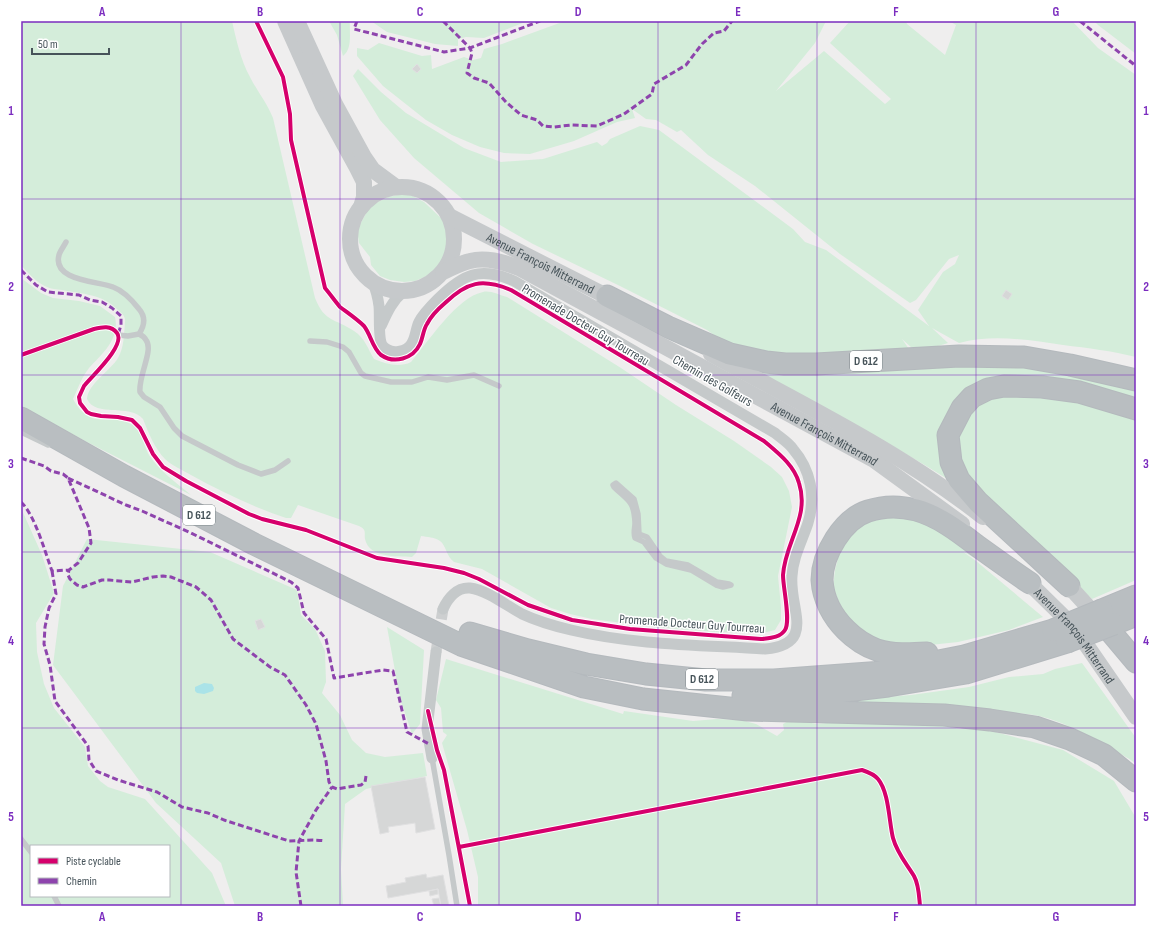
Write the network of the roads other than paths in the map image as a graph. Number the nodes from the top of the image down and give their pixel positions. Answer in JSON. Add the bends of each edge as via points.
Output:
{"nodes":[{"id":1,"x":285,"y":21,"type":"edge"},
{"id":2,"x":297,"y":21,"type":"edge"},
{"id":3,"x":396,"y":188,"type":"junction"},
{"id":4,"x":361,"y":207,"type":"junction"},
{"id":5,"x":449,"y":216,"type":"junction"},
{"id":6,"x":66,"y":242,"type":"dead end"},
{"id":7,"x":443,"y":272,"type":"junction"},
{"id":8,"x":373,"y":283,"type":"junction"},
{"id":9,"x":403,"y":292,"type":"junction"},
{"id":10,"x":607,"y":296,"type":"junction"},
{"id":11,"x":380,"y":329,"type":"junction"},
{"id":12,"x":139,"y":334,"type":"junction"},
{"id":13,"x":118,"y":335,"type":"dead end"},
{"id":14,"x":310,"y":341,"type":"dead end"},
{"id":15,"x":1136,"y":380,"type":"edge"},
{"id":16,"x":499,"y":386,"type":"dead end"},
{"id":17,"x":1136,"y":409,"type":"edge"},
{"id":18,"x":21,"y":418,"type":"edge"},
{"id":19,"x":21,"y":432,"type":"edge"},
{"id":20,"x":57,"y":449,"type":"dead end"},
{"id":21,"x":77,"y":458,"type":"dead end"},
{"id":22,"x":288,"y":461,"type":"dead end"},
{"id":23,"x":124,"y":476,"type":"junction"},
{"id":24,"x":616,"y":483,"type":"joint"},
{"id":25,"x":1030,"y":584,"type":"junction"},
{"id":26,"x":1069,"y":586,"type":"junction"},
{"id":27,"x":1136,"y":594,"type":"edge"},
{"id":28,"x":381,"y":606,"type":"junction"},
{"id":29,"x":443,"y":609,"type":"tunnel mouth"},
{"id":30,"x":1108,"y":614,"type":"junction"},
{"id":31,"x":1136,"y":615,"type":"edge"},
{"id":32,"x":1136,"y":624,"type":"edge"},
{"id":33,"x":1060,"y":636,"type":"junction"},
{"id":34,"x":1029,"y":638,"type":"junction"},
{"id":35,"x":436,"y":652,"type":"tunnel mouth"},
{"id":36,"x":1136,"y":662,"type":"edge"},
{"id":37,"x":526,"y":666,"type":"junction"},
{"id":38,"x":1136,"y":670,"type":"edge"},
{"id":39,"x":1136,"y":717,"type":"edge"},
{"id":40,"x":432,"y":758,"type":"joint"},
{"id":41,"x":1136,"y":781,"type":"edge"},
{"id":42,"x":21,"y":840,"type":"edge"},
{"id":43,"x":30,"y":851,"type":"edge"},
{"id":44,"x":54,"y":897,"type":"edge"},
{"id":45,"x":59,"y":906,"type":"edge"},
{"id":46,"x":457,"y":906,"type":"edge"}],
"edges":[{"from":1,"to":4,"type":"main road","via":[[324,106],[364,182]]},
{"from":2,"to":3,"type":"main road","via":[[335,104],[364,157],[373,170]]},
{"from":3,"to":4,"type":"main road","via":[[376,194]]},
{"from":3,"to":5,"type":"main road","via":[[416,189],[434,198]]},
{"from":4,"to":8,"type":"main road","via":[[352,225],[350,246],[356,265]]},
{"from":5,"to":7,"type":"main road","via":[[454,233],[452,254]]},
{"from":5,"to":10,"type":"main road","name":"Avenue François Mitterrand"},
{"from":6,"to":12,"type":"lane","via":[[59,254],[60,269],[72,277],[124,292],[144,315]]},
{"from":7,"to":9,"type":"main road","via":[[428,285]]},
{"from":7,"to":25,"type":"main road","name":"Avenue François Mitterrand","via":[[470,261],[486,259],[519,268],[874,460],[954,517]]},
{"from":8,"to":9,"type":"main road","via":[[388,290]]},
{"from":8,"to":11,"type":"street","name":"Chemin des Golfeurs","via":[[379,306]]},
{"from":9,"to":11,"type":"street","via":[[389,309]]},
{"from":10,"to":15,"type":"highway","number":"D 612","via":[[668,328],[730,354],[766,362],[816,364],[959,356],[1024,357]]},
{"from":10,"to":26,"type":"main road","name":"Avenue François Mitterrand","via":[[878,446],[959,498]]},
{"from":11,"to":29,"type":"street","name":"Chemin des Golfeurs","via":[[379,338],[382,345],[388,350],[403,351],[410,347],[414,340],[422,317],[449,288],[474,274],[501,275],[775,432],[793,448],[810,479],[811,510],[797,549],[792,576],[796,631],[793,639],[781,646],[765,649],[674,644],[601,636],[546,623],[524,615],[478,590],[468,588],[451,595]]},
{"from":12,"to":13,"type":"lane"},
{"from":12,"to":22,"type":"lane","via":[[149,345],[140,378],[140,392],[160,407],[182,436],[261,474],[276,470]]},
{"from":14,"to":16,"type":"lane","via":[[327,342],[343,347],[366,376],[391,382],[412,382],[428,377],[447,380],[474,375]]},
{"from":17,"to":26,"type":"highway","via":[[1078,392],[1042,387],[988,388],[972,397],[962,408],[948,435],[951,462],[959,480],[978,502]]},
{"from":18,"to":23,"type":"highway","number":"D 612"},
{"from":19,"to":20,"type":"lane"},
{"from":21,"to":23,"type":"lane"},
{"from":23,"to":28,"type":"highway","number":"D 612"},
{"from":24,"to":24,"type":"lane","via":[[634,499],[639,534],[649,539],[662,558],[688,565],[717,582],[731,585],[716,585],[691,570],[670,565],[656,558],[644,542],[635,538],[632,503],[614,487]]},
{"from":25,"to":34,"type":"highway","number":"D 612","via":[[931,514],[898,507],[867,511],[852,521],[830,547],[822,580],[826,601],[832,613],[852,636],[875,650],[905,654],[951,652]]},
{"from":25,"to":39,"type":"main road","name":"Avenue François Mitterrand","via":[[1074,627]]},
{"from":26,"to":30,"type":"main road","name":"Avenue François Mitterrand"},
{"from":27,"to":30,"type":"highway","number":"D 612"},
{"from":28,"to":34,"type":"highway","number":"D 612","via":[[528,650],[586,664],[706,680],[774,680],[883,672],[964,656]]},
{"from":28,"to":37,"type":"highway","number":"D 612","via":[[461,645]]},
{"from":30,"to":31,"type":"highway","number":"D 612"},
{"from":30,"to":32,"type":"highway","number":"D 612"},
{"from":30,"to":33,"type":"highway","number":"D 612","bridge":true},
{"from":30,"to":36,"type":"highway"},
{"from":30,"to":38,"type":"main road","name":"Avenue François Mitterrand"},
{"from":33,"to":34,"type":"highway","number":"D 612"},
{"from":33,"to":37,"type":"highway","number":"D 612","via":[[966,673],[830,693],[768,696],[705,695],[585,680]]},
{"from":35,"to":40,"type":"street","via":[[427,729]]},
{"from":37,"to":41,"type":"highway","number":"D 612","via":[[584,687],[643,699],[748,710],[944,715],[1035,728],[1070,739],[1104,755]]},
{"from":40,"to":46,"type":"lane"},
{"from":42,"to":43,"type":"lane"},
{"from":44,"to":45,"type":"lane"}]}
